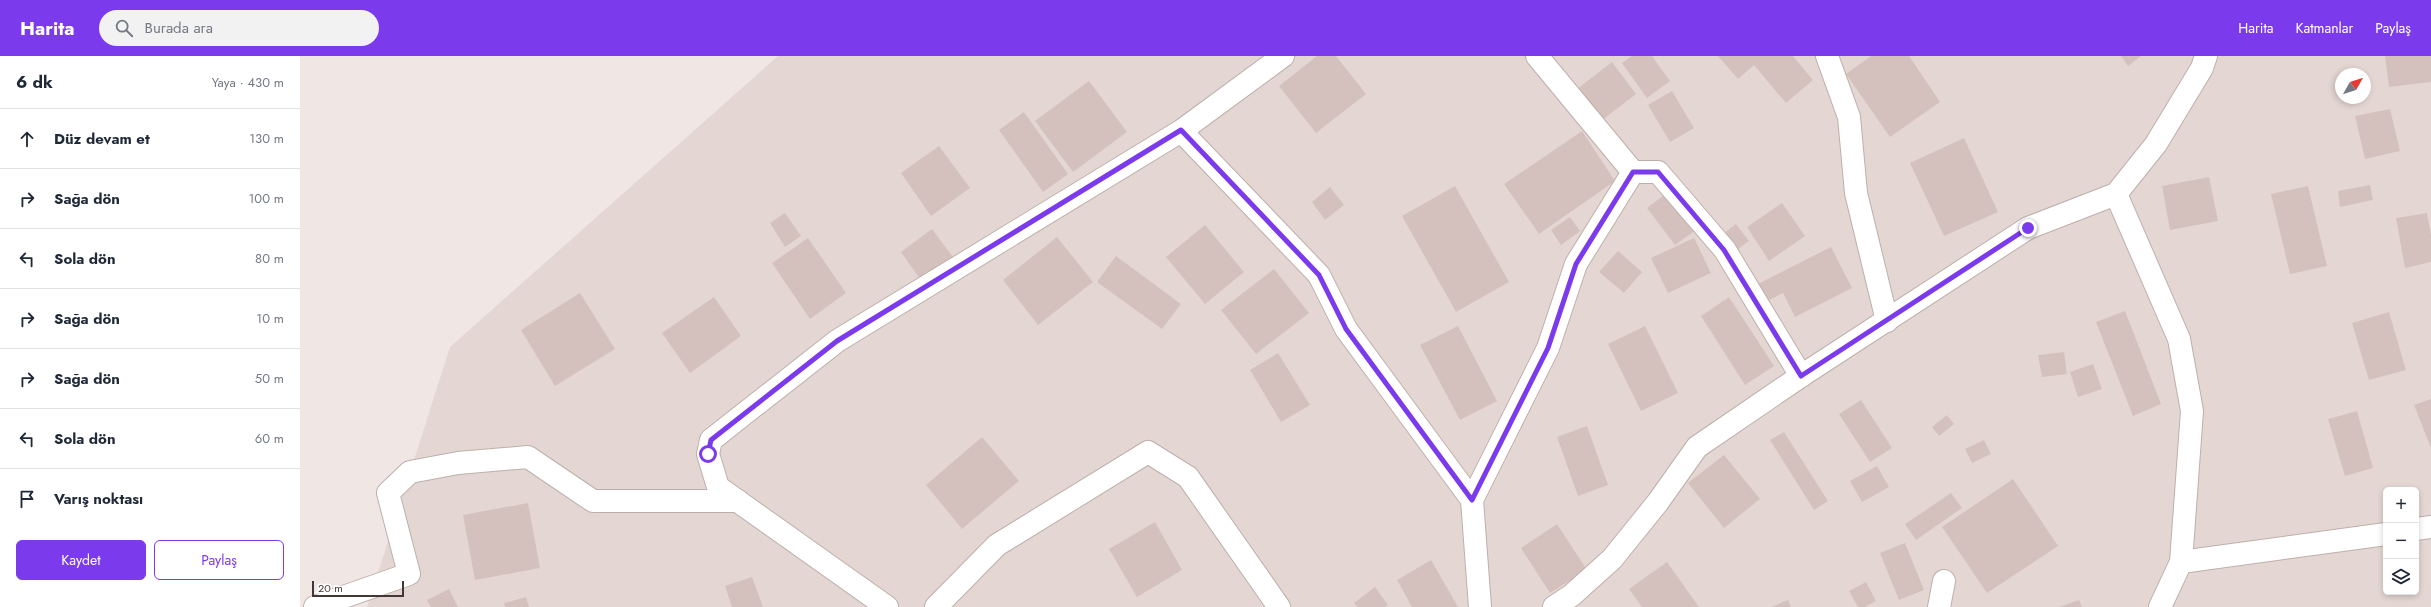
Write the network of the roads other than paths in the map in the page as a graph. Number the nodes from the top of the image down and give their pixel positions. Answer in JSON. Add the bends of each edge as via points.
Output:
{"nodes":[{"id":1,"x":1283,"y":56,"type":"edge"},
{"id":2,"x":1537,"y":56,"type":"edge"},
{"id":3,"x":1827,"y":56,"type":"edge"},
{"id":4,"x":2206,"y":56,"type":"edge"},
{"id":5,"x":1181,"y":130,"type":"junction"},
{"id":6,"x":1633,"y":172,"type":"junction"},
{"id":7,"x":2116,"y":194,"type":"junction"},
{"id":8,"x":1887,"y":321,"type":"junction"},
{"id":9,"x":1801,"y":376,"type":"junction"},
{"id":10,"x":1472,"y":500,"type":"junction"},
{"id":11,"x":738,"y":501,"type":"junction"},
{"id":12,"x":2431,"y":527,"type":"edge"},
{"id":13,"x":2419,"y":529,"type":"edge"},
{"id":14,"x":2383,"y":534,"type":"edge"},
{"id":15,"x":2181,"y":562,"type":"junction"},
{"id":16,"x":1944,"y":581,"type":"dead end"},
{"id":17,"x":316,"y":607,"type":"edge"},
{"id":18,"x":887,"y":607,"type":"edge"},
{"id":19,"x":936,"y":607,"type":"edge"},
{"id":20,"x":1279,"y":607,"type":"edge"},
{"id":21,"x":1480,"y":607,"type":"edge"},
{"id":22,"x":1554,"y":607,"type":"edge"},
{"id":23,"x":1939,"y":607,"type":"edge"},
{"id":24,"x":2160,"y":607,"type":"edge"}],
"edges":[{"from":1,"to":5,"type":"street"},
{"from":2,"to":6,"type":"street"},
{"from":3,"to":8,"type":"street","via":[[1849,117],[1856,193]]},
{"from":4,"to":7,"type":"street","via":[[2202,68],[2156,144]]},
{"from":5,"to":10,"type":"street","via":[[1319,275],[1346,329]]},
{"from":5,"to":11,"type":"street","via":[[837,341],[711,440],[708,454],[718,487]]},
{"from":6,"to":9,"type":"street","via":[[1658,172],[1724,250]]},
{"from":6,"to":10,"type":"street","via":[[1576,264],[1548,348]]},
{"from":7,"to":8,"type":"street","via":[[2028,228]]},
{"from":7,"to":15,"type":"street","via":[[2179,340],[2192,410]]},
{"from":8,"to":9,"type":"street"},
{"from":9,"to":22,"type":"street","via":[[1697,447],[1658,502],[1612,559]]},
{"from":10,"to":21,"type":"street"},
{"from":11,"to":17,"type":"street","via":[[594,501],[528,457],[458,463],[410,472],[388,493],[409,574]]},
{"from":11,"to":18,"type":"street"},
{"from":12,"to":13,"type":"street"},
{"from":14,"to":15,"type":"street"},
{"from":15,"to":24,"type":"street"},
{"from":16,"to":23,"type":"street"},
{"from":19,"to":20,"type":"street","via":[[997,545],[1148,452],[1188,477]]}]}
